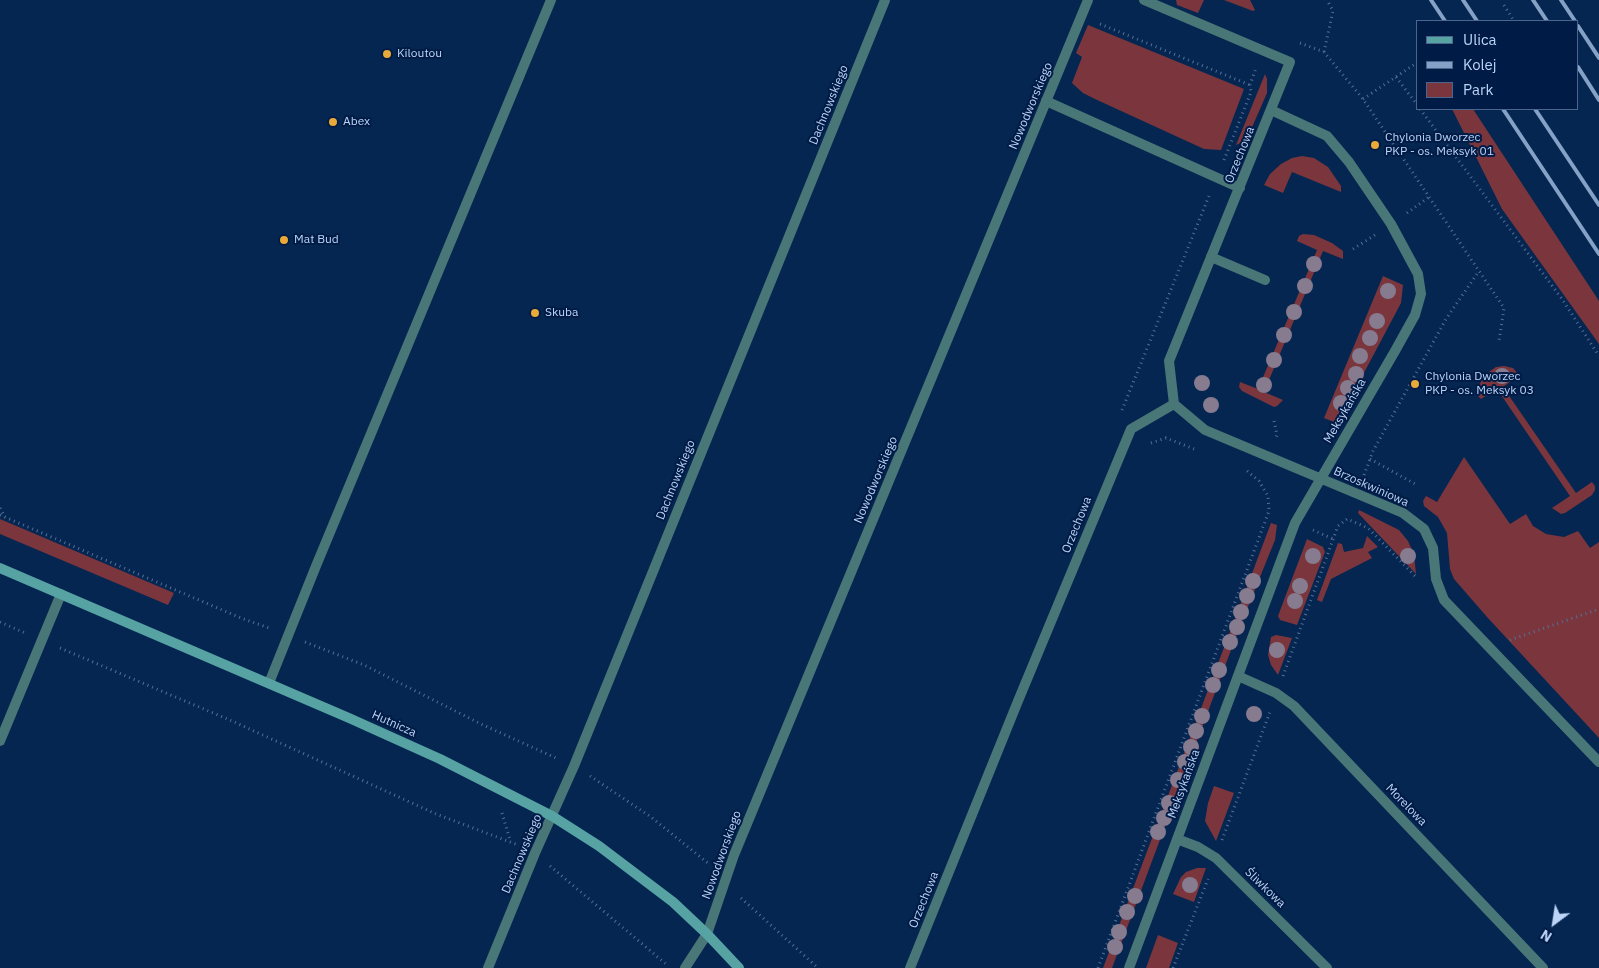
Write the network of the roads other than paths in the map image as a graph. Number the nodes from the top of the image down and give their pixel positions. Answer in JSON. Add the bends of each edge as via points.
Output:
{"nodes":[{"id":1,"x":551,"y":0,"type":"edge"},
{"id":2,"x":885,"y":0,"type":"edge"},
{"id":3,"x":1088,"y":0,"type":"edge"},
{"id":4,"x":1144,"y":0,"type":"edge"},
{"id":5,"x":1046,"y":101,"type":"junction"},
{"id":6,"x":1271,"y":110,"type":"junction"},
{"id":7,"x":1240,"y":188,"type":"junction"},
{"id":8,"x":1212,"y":257,"type":"junction"},
{"id":9,"x":1265,"y":280,"type":"dead end"},
{"id":10,"x":1174,"y":404,"type":"junction"},
{"id":11,"x":1320,"y":478,"type":"junction"},
{"id":12,"x":0,"y":568,"type":"edge"},
{"id":13,"x":61,"y":594,"type":"junction"},
{"id":14,"x":1238,"y":676,"type":"junction"},
{"id":15,"x":270,"y":683,"type":"junction"},
{"id":16,"x":0,"y":741,"type":"edge"},
{"id":17,"x":1599,"y":762,"type":"edge"},
{"id":18,"x":552,"y":816,"type":"junction"},
{"id":19,"x":1177,"y":839,"type":"junction"},
{"id":20,"x":707,"y":934,"type":"junction"},
{"id":21,"x":488,"y":968,"type":"edge"},
{"id":22,"x":685,"y":968,"type":"edge"},
{"id":23,"x":738,"y":968,"type":"edge"},
{"id":24,"x":910,"y":968,"type":"edge"},
{"id":25,"x":1129,"y":968,"type":"edge"},
{"id":26,"x":1326,"y":968,"type":"edge"},
{"id":27,"x":1543,"y":968,"type":"edge"}],
"edges":[{"from":1,"to":15,"type":"street"},
{"from":2,"to":18,"type":"street","name":"Dachnowskiego"},
{"from":3,"to":5,"type":"street","name":"Nowodworskiego"},
{"from":4,"to":6,"type":"street","via":[[1290,62]]},
{"from":5,"to":7,"type":"street"},
{"from":5,"to":20,"type":"street","name":"Nowodworskiego","via":[[734,855]]},
{"from":6,"to":7,"type":"street","name":"Orzechowa"},
{"from":6,"to":11,"type":"street","name":"Meksykańska","via":[[1327,136],[1349,162],[1391,224],[1418,274],[1421,294],[1415,315]]},
{"from":7,"to":8,"type":"street","name":"Orzechowa"},
{"from":8,"to":9,"type":"street"},
{"from":8,"to":10,"type":"street","name":"Orzechowa","via":[[1169,361]]},
{"from":10,"to":11,"type":"street","name":"Brzoskwiniowa","via":[[1205,430]]},
{"from":10,"to":24,"type":"street","name":"Orzechowa","via":[[1131,429]]},
{"from":11,"to":14,"type":"street","name":"Meksykańska","via":[[1295,523]]},
{"from":11,"to":17,"type":"street","name":"Brzoskwiniowa","via":[[1403,513],[1424,529],[1433,548],[1436,579],[1444,600]]},
{"from":12,"to":13,"type":"main road","name":"Hutnicza"},
{"from":13,"to":15,"type":"main road","name":"Hutnicza"},
{"from":13,"to":16,"type":"street"},
{"from":14,"to":19,"type":"street","name":"Meksykańska"},
{"from":14,"to":27,"type":"street","name":"Morelowa","via":[[1294,706]]},
{"from":15,"to":18,"type":"main road","name":"Hutnicza","via":[[440,759]]},
{"from":18,"to":20,"type":"main road","name":"Hutnicza","via":[[599,846],[673,902]]},
{"from":18,"to":21,"type":"street","name":"Dachnowskiego"},
{"from":19,"to":25,"type":"street","name":"Meksykańska"},
{"from":19,"to":26,"type":"street","name":"Śliwkowa","via":[[1216,858]]},
{"from":20,"to":22,"type":"street","name":"Nowodworskiego"},
{"from":20,"to":23,"type":"main road","name":"Hutnicza"}]}
